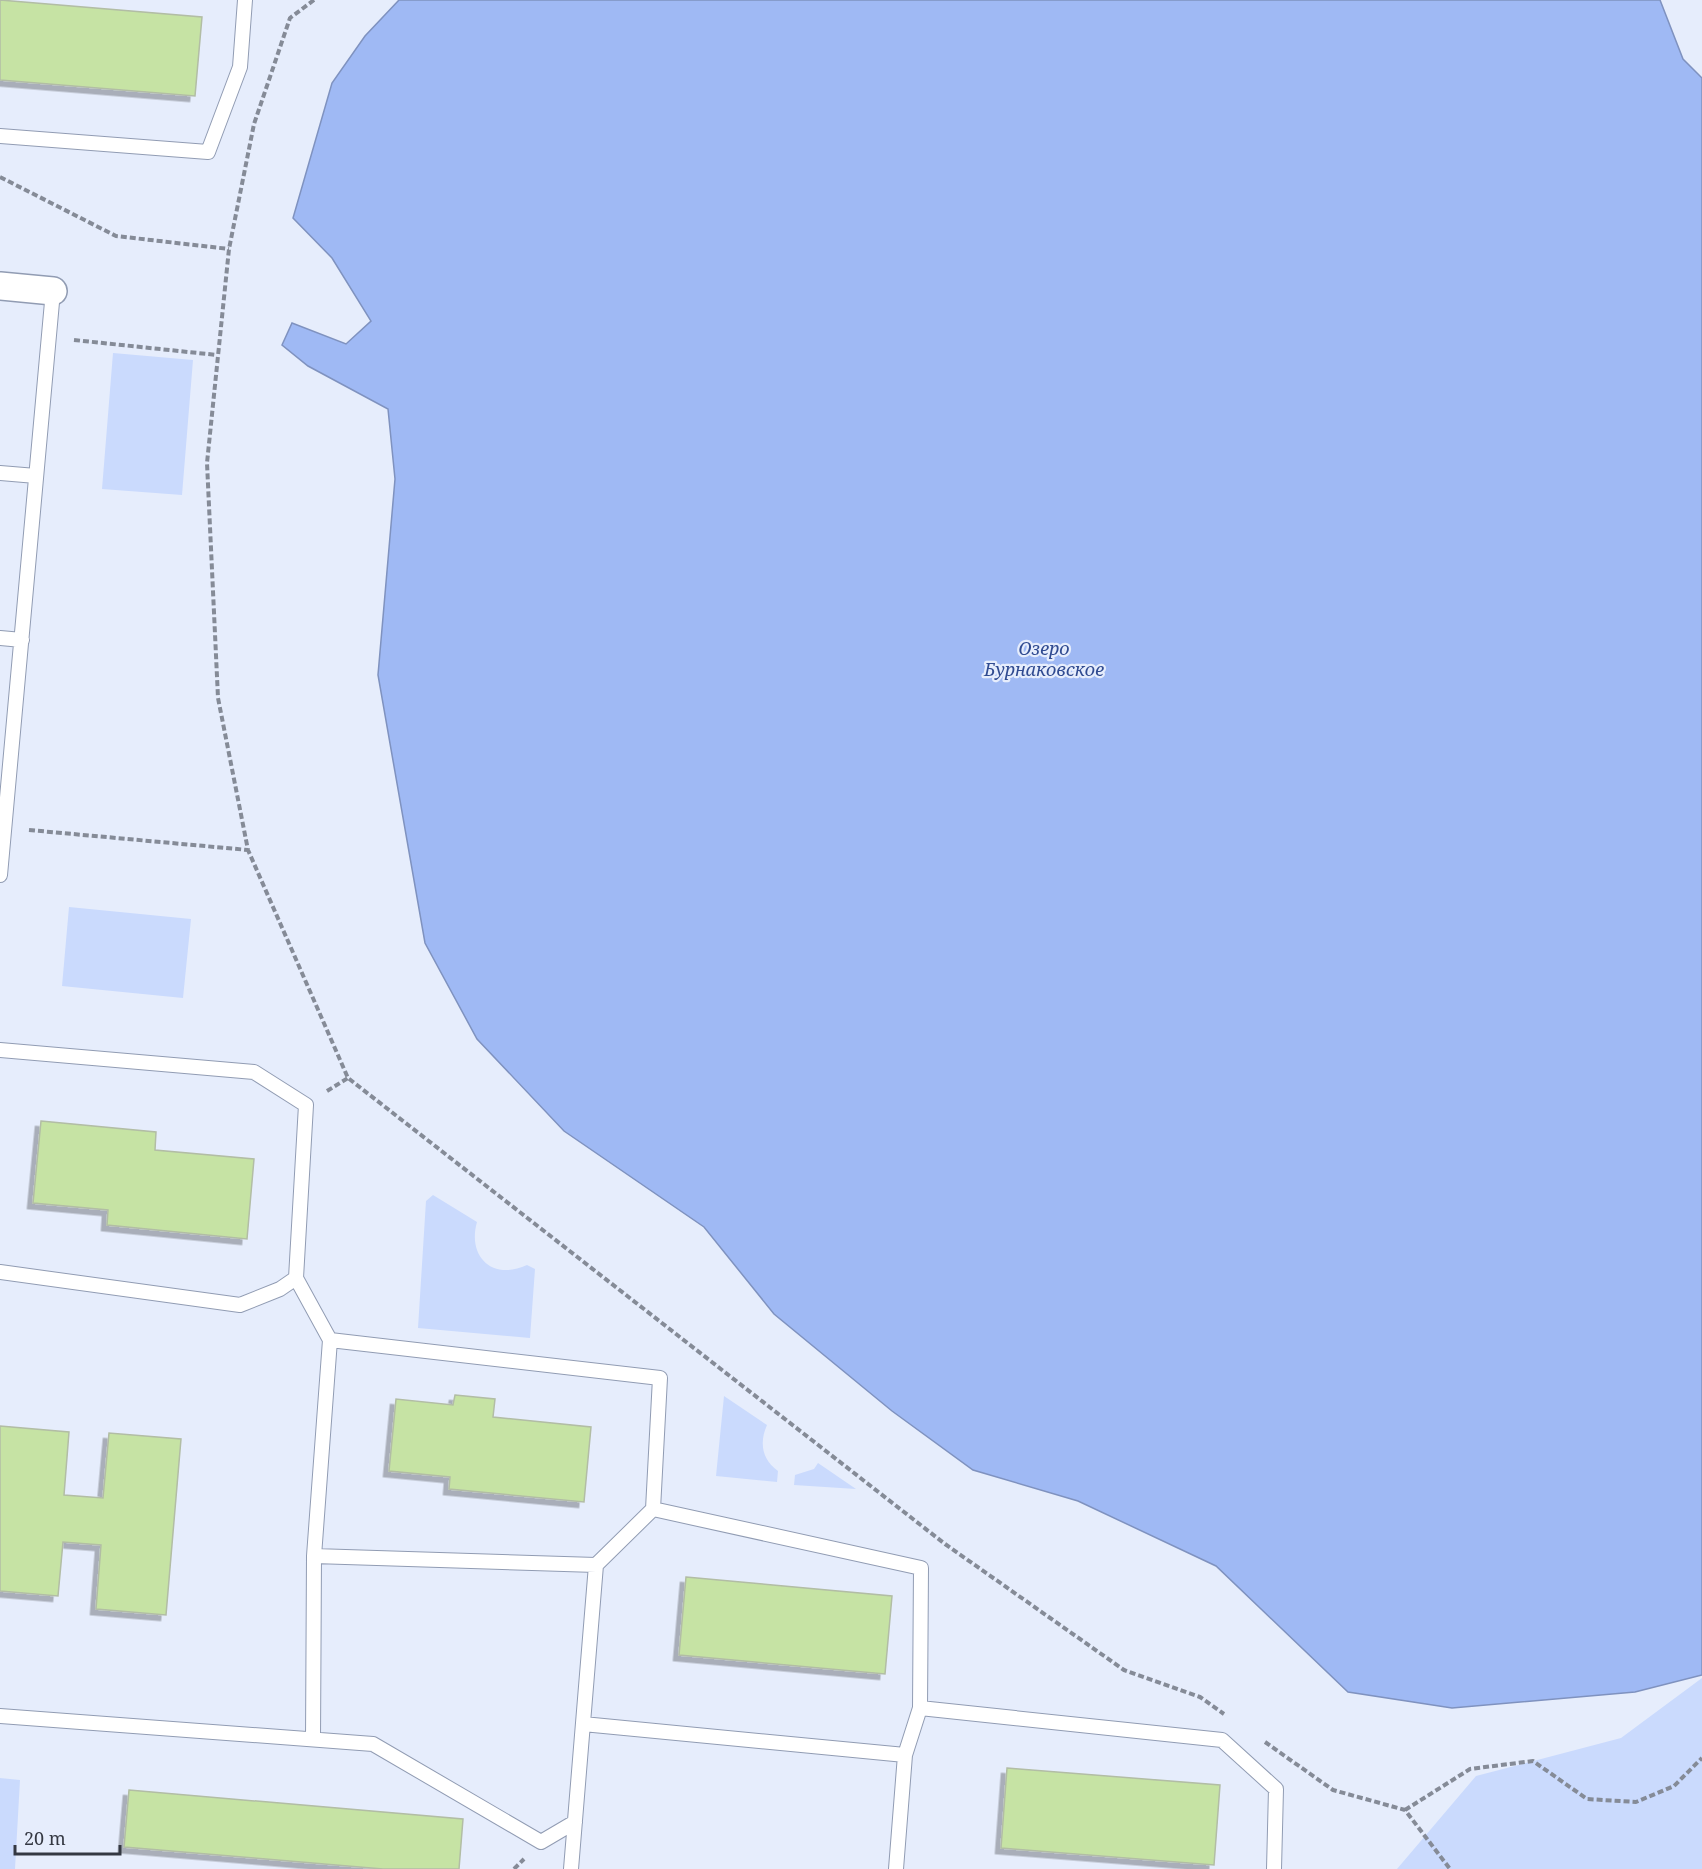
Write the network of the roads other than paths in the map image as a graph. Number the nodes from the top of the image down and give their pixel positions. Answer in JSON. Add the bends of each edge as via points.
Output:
{"nodes":[{"id":1,"x":245,"y":0,"type":"edge"},
{"id":2,"x":0,"y":136,"type":"edge"},
{"id":3,"x":0,"y":286,"type":"edge"},
{"id":4,"x":53,"y":291,"type":"joint"},
{"id":5,"x":0,"y":473,"type":"edge"},
{"id":6,"x":36,"y":476,"type":"junction"},
{"id":7,"x":0,"y":638,"type":"edge"},
{"id":8,"x":22,"y":640,"type":"junction"},
{"id":9,"x":2,"y":828,"type":"edge"},
{"id":10,"x":0,"y":875,"type":"edge"},
{"id":11,"x":0,"y":1050,"type":"edge"},
{"id":12,"x":0,"y":1272,"type":"edge"},
{"id":13,"x":296,"y":1278,"type":"junction"},
{"id":14,"x":330,"y":1340,"type":"junction"},
{"id":15,"x":653,"y":1509,"type":"junction"},
{"id":16,"x":314,"y":1556,"type":"junction"},
{"id":17,"x":596,"y":1565,"type":"junction"},
{"id":18,"x":920,"y":1708,"type":"junction"},
{"id":19,"x":0,"y":1716,"type":"edge"},
{"id":20,"x":583,"y":1724,"type":"junction"},
{"id":21,"x":313,"y":1739,"type":"junction"},
{"id":22,"x":905,"y":1755,"type":"junction"},
{"id":23,"x":575,"y":1822,"type":"junction"},
{"id":24,"x":571,"y":1869,"type":"edge"},
{"id":25,"x":896,"y":1869,"type":"edge"},
{"id":26,"x":1274,"y":1869,"type":"edge"}],
"edges":[{"from":1,"to":2,"type":"lane","via":[[240,67],[208,152]]},
{"from":3,"to":4,"type":"street"},
{"from":4,"to":6,"type":"lane"},
{"from":5,"to":6,"type":"lane"},
{"from":6,"to":8,"type":"lane"},
{"from":7,"to":8,"type":"lane"},
{"from":8,"to":9,"type":"lane"},
{"from":9,"to":10,"type":"lane"},
{"from":11,"to":13,"type":"lane","via":[[254,1072],[306,1105]]},
{"from":12,"to":13,"type":"lane","via":[[240,1305],[280,1290]]},
{"from":13,"to":14,"type":"lane"},
{"from":14,"to":15,"type":"lane","via":[[660,1378]]},
{"from":14,"to":16,"type":"lane"},
{"from":15,"to":17,"type":"lane"},
{"from":15,"to":18,"type":"lane","via":[[921,1568]]},
{"from":16,"to":17,"type":"lane"},
{"from":16,"to":21,"type":"lane"},
{"from":17,"to":20,"type":"lane"},
{"from":18,"to":22,"type":"lane"},
{"from":18,"to":26,"type":"lane","via":[[1222,1740],[1276,1789]]},
{"from":19,"to":21,"type":"lane"},
{"from":20,"to":22,"type":"lane"},
{"from":20,"to":23,"type":"lane"},
{"from":21,"to":23,"type":"lane","via":[[373,1744],[541,1842]]},
{"from":22,"to":25,"type":"lane"},
{"from":23,"to":24,"type":"lane"}]}
